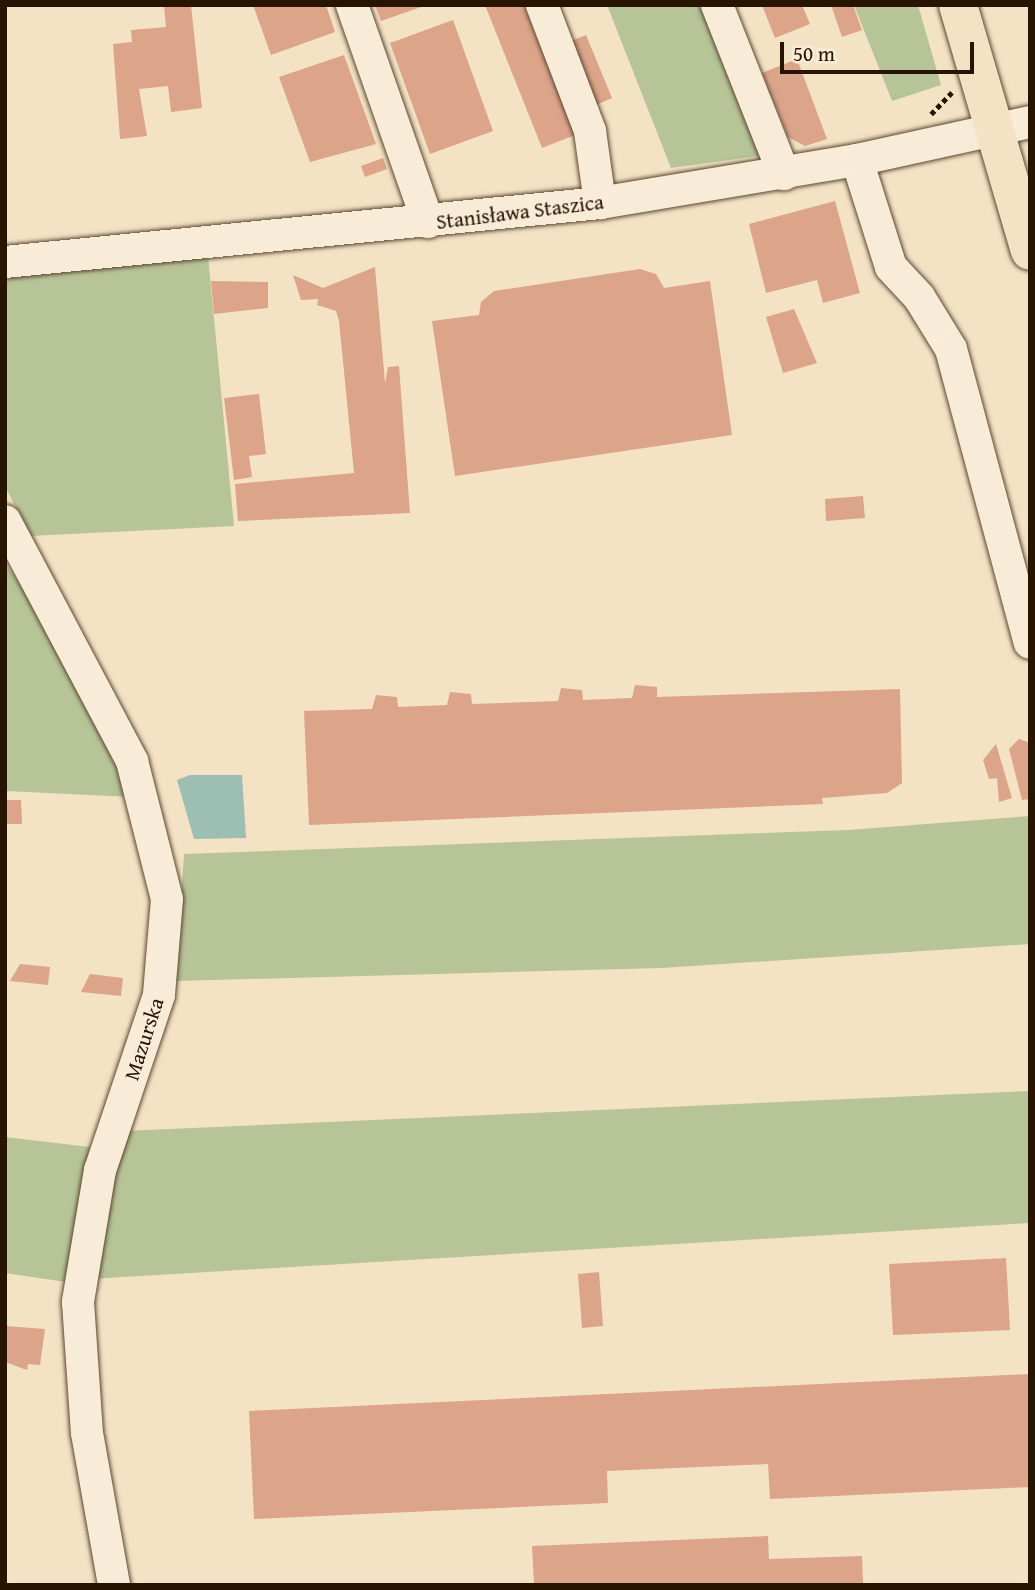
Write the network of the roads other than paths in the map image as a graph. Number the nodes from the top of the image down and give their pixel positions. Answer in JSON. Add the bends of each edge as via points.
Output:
{"nodes":[{"id":1,"x":352,"y":5,"type":"edge"},
{"id":2,"x":542,"y":5,"type":"edge"},
{"id":3,"x":717,"y":5,"type":"edge"},
{"id":4,"x":958,"y":5,"type":"edge"},
{"id":5,"x":1013,"y":125,"type":"edge"},
{"id":6,"x":857,"y":160,"type":"junction"},
{"id":7,"x":784,"y":174,"type":"junction"},
{"id":8,"x":600,"y":203,"type":"junction"},
{"id":9,"x":428,"y":222,"type":"junction"},
{"id":10,"x":1030,"y":251,"type":"edge"},
{"id":11,"x":5,"y":262,"type":"edge"},
{"id":12,"x":5,"y":521,"type":"edge"},
{"id":13,"x":1030,"y":643,"type":"edge"},
{"id":14,"x":114,"y":1585,"type":"edge"}],
"edges":[{"from":1,"to":9,"type":"street"},
{"from":2,"to":8,"type":"street","via":[[590,131]]},
{"from":3,"to":7,"type":"street"},
{"from":4,"to":5,"type":"main road"},
{"from":5,"to":6,"type":"street","name":"Stanisława Staszica"},
{"from":5,"to":10,"type":"main road"},
{"from":6,"to":7,"type":"street","name":"Stanisława Staszica"},
{"from":6,"to":13,"type":"street","via":[[891,267],[919,297],[951,349]]},
{"from":7,"to":8,"type":"street","name":"Stanisława Staszica"},
{"from":8,"to":9,"type":"street","name":"Stanisława Staszica"},
{"from":9,"to":11,"type":"street","name":"Stanisława Staszica","via":[[301,221]]},
{"from":12,"to":14,"type":"street","name":"Mazurska","via":[[132,761],[167,899],[161,985],[100,1170],[78,1303],[87,1433]]}]}
